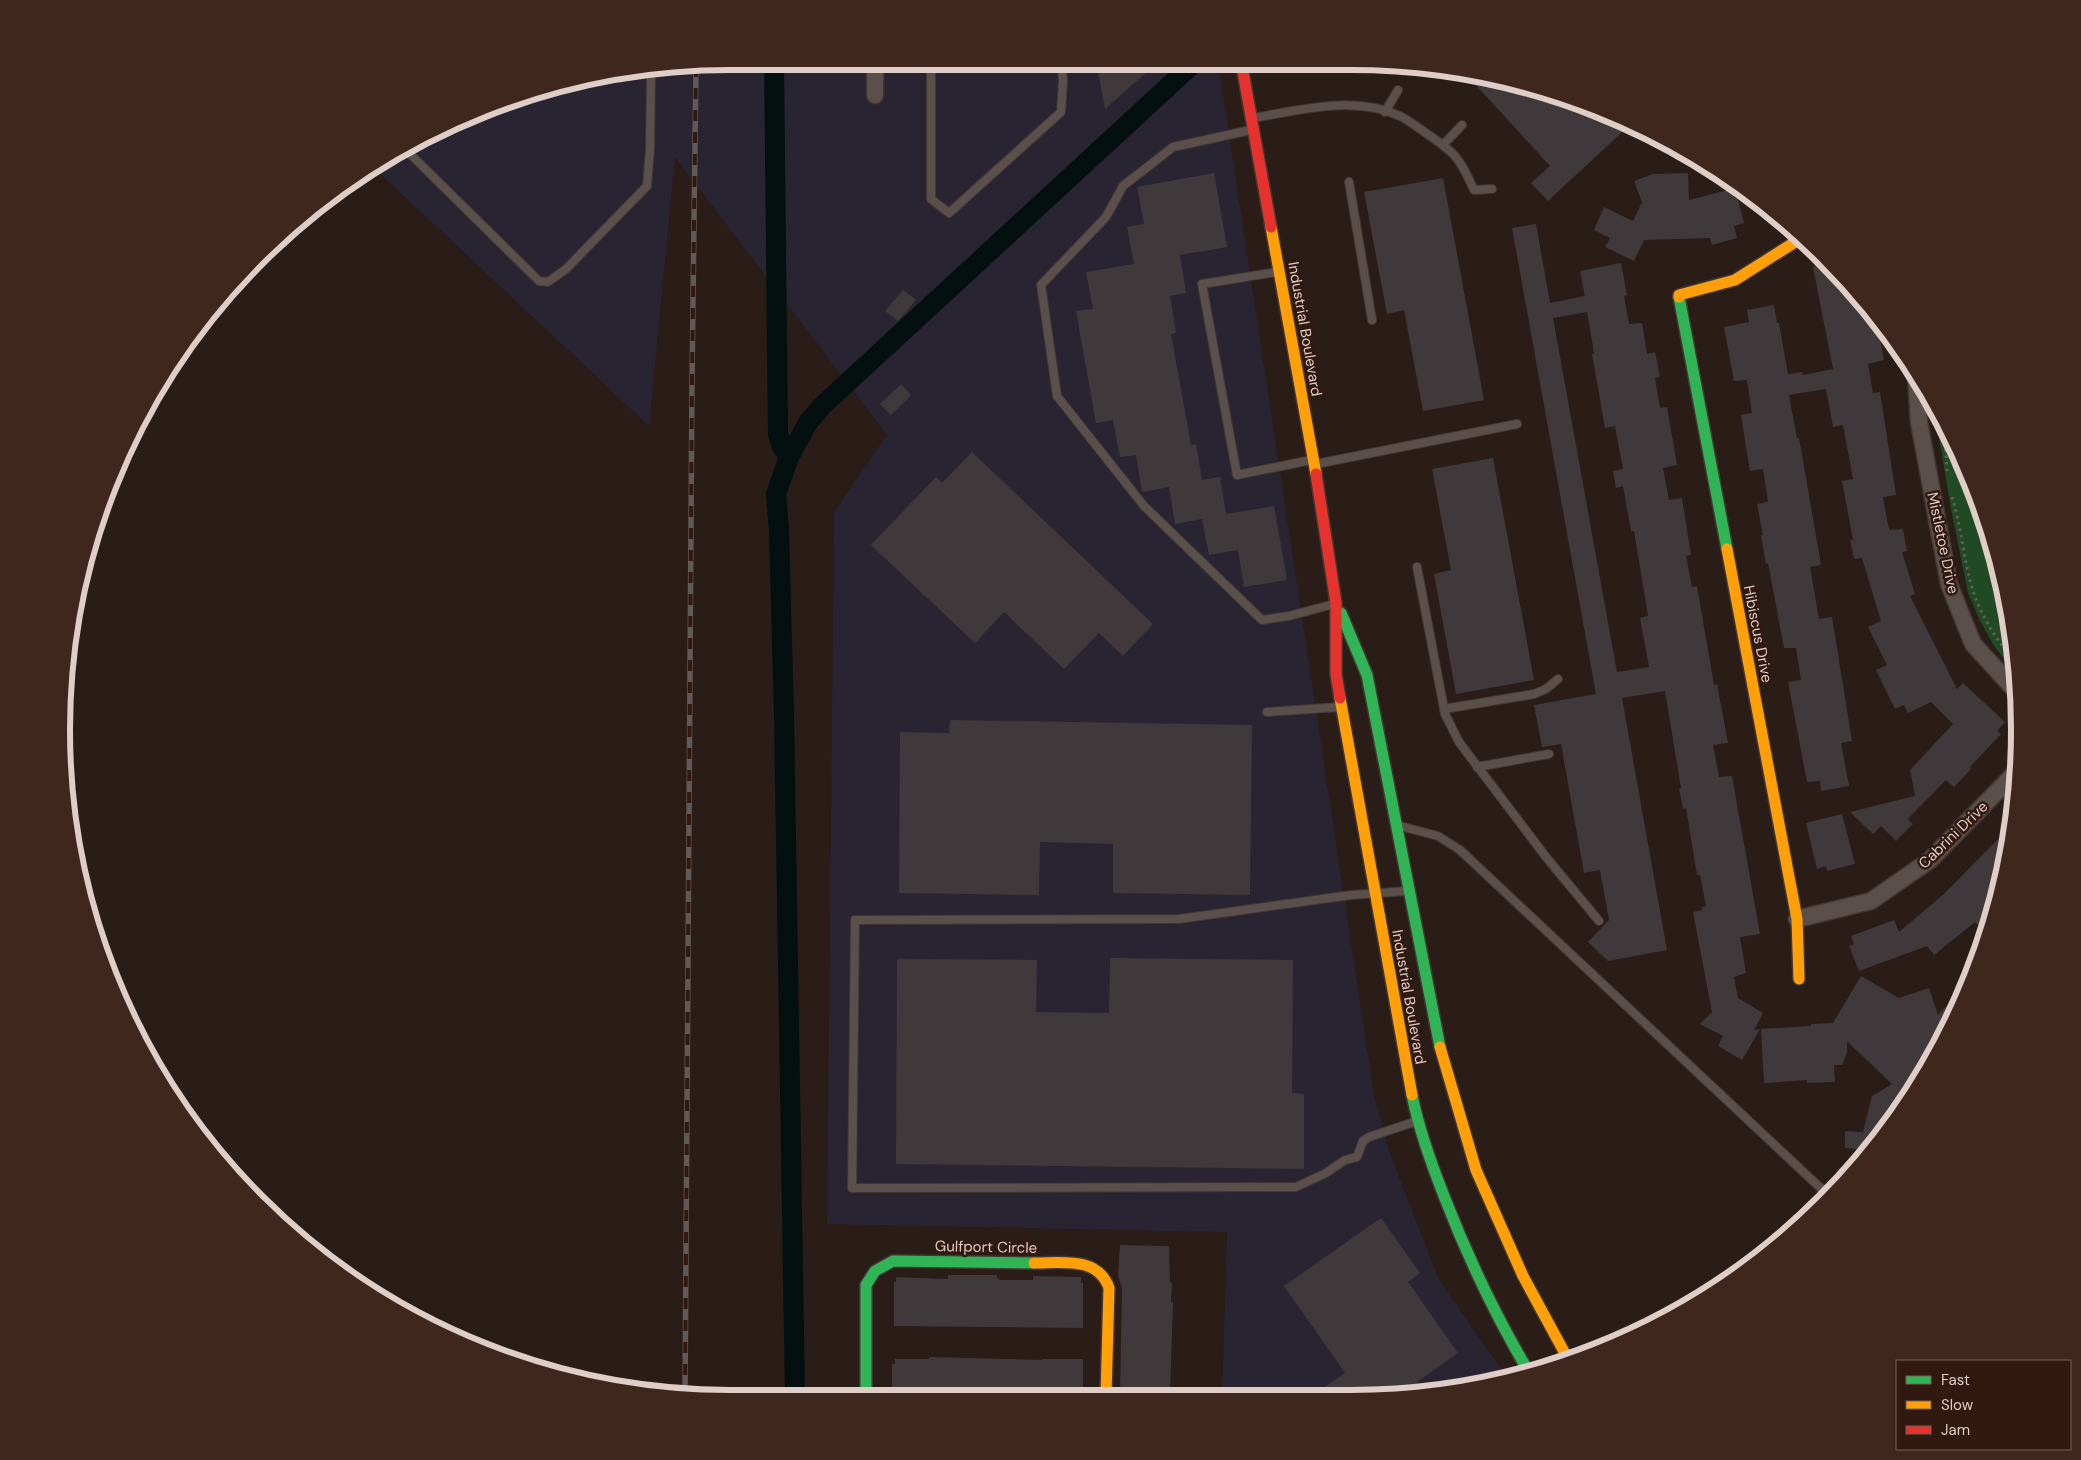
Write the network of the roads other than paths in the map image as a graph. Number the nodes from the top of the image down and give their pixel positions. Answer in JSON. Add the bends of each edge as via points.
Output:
{"nodes":[{"id":1,"x":875,"y":70,"type":"edge"},
{"id":2,"x":931,"y":70,"type":"edge"},
{"id":3,"x":1062,"y":70,"type":"edge"},
{"id":4,"x":1243,"y":70,"type":"edge"},
{"id":5,"x":651,"y":75,"type":"edge"},
{"id":6,"x":1398,"y":90,"type":"dead end"},
{"id":7,"x":875,"y":95,"type":"dead end"},
{"id":8,"x":1385,"y":112,"type":"junction"},
{"id":9,"x":1252,"y":124,"type":"junction"},
{"id":10,"x":1462,"y":125,"type":"dead end"},
{"id":11,"x":1443,"y":144,"type":"junction"},
{"id":12,"x":409,"y":153,"type":"edge"},
{"id":13,"x":1349,"y":182,"type":"dead end"},
{"id":14,"x":1492,"y":189,"type":"dead end"},
{"id":15,"x":1795,"y":242,"type":"edge"},
{"id":16,"x":1279,"y":271,"type":"junction"},
{"id":17,"x":1372,"y":320,"type":"dead end"},
{"id":18,"x":1917,"y":390,"type":"edge"},
{"id":19,"x":1517,"y":424,"type":"dead end"},
{"id":20,"x":1314,"y":462,"type":"junction"},
{"id":21,"x":1417,"y":567,"type":"dead end"},
{"id":22,"x":1336,"y":603,"type":"junction"},
{"id":23,"x":1558,"y":679,"type":"dead end"},
{"id":24,"x":2010,"y":684,"type":"edge"},
{"id":25,"x":1342,"y":707,"type":"junction"},
{"id":26,"x":1444,"y":709,"type":"junction"},
{"id":27,"x":1267,"y":712,"type":"dead end"},
{"id":28,"x":1549,"y":754,"type":"dead end"},
{"id":29,"x":1477,"y":767,"type":"junction"},
{"id":30,"x":2009,"y":779,"type":"edge"},
{"id":31,"x":1396,"y":825,"type":"junction"},
{"id":32,"x":1409,"y":890,"type":"junction"},
{"id":33,"x":1375,"y":893,"type":"junction"},
{"id":34,"x":1797,"y":919,"type":"junction"},
{"id":35,"x":1599,"y":921,"type":"dead end"},
{"id":36,"x":1799,"y":979,"type":"dead end"},
{"id":37,"x":1417,"y":1121,"type":"junction"},
{"id":38,"x":1824,"y":1191,"type":"edge"},
{"id":39,"x":1565,"y":1354,"type":"edge"},
{"id":40,"x":1526,"y":1367,"type":"edge"},
{"id":41,"x":866,"y":1390,"type":"edge"},
{"id":42,"x":1106,"y":1390,"type":"edge"}],
"edges":[{"from":1,"to":7,"type":"street"},
{"from":2,"to":3,"type":"lane","via":[[932,198],[949,213],[1061,112]]},
{"from":4,"to":9,"type":"main road","name":"Industrial Boulevard"},
{"from":5,"to":12,"type":"lane","via":[[647,186],[566,269],[548,282],[539,281]]},
{"from":6,"to":8,"type":"lane"},
{"from":8,"to":9,"type":"lane","via":[[1333,105]]},
{"from":8,"to":11,"type":"lane","via":[[1400,116]]},
{"from":9,"to":16,"type":"main road","name":"Industrial Boulevard"},
{"from":9,"to":22,"type":"lane","via":[[1173,147],[1123,186],[1106,217],[1041,285],[1057,396],[1144,506],[1262,620]]},
{"from":10,"to":11,"type":"lane"},
{"from":11,"to":14,"type":"lane","via":[[1462,163],[1474,190]]},
{"from":13,"to":17,"type":"lane"},
{"from":15,"to":34,"type":"main road","name":"Hibiscus Drive","via":[[1735,280],[1679,295]]},
{"from":16,"to":20,"type":"main road","name":"Industrial Boulevard"},
{"from":16,"to":20,"type":"lane","via":[[1202,284],[1237,475]]},
{"from":18,"to":24,"type":"street","name":"Mistletoe Drive","via":[[1919,422],[1949,584],[1973,644]]},
{"from":19,"to":20,"type":"lane"},
{"from":20,"to":22,"type":"main road","name":"Industrial Boulevard"},
{"from":21,"to":26,"type":"lane"},
{"from":22,"to":25,"type":"main road","name":"Industrial Boulevard","via":[[1336,674]]},
{"from":22,"to":31,"type":"main road","name":"Industrial Boulevard","via":[[1367,674]]},
{"from":23,"to":26,"type":"lane","via":[[1534,694]]},
{"from":25,"to":27,"type":"lane"},
{"from":25,"to":33,"type":"main road","name":"Industrial Boulevard"},
{"from":26,"to":29,"type":"lane","via":[[1459,742]]},
{"from":28,"to":29,"type":"lane"},
{"from":29,"to":35,"type":"lane"},
{"from":30,"to":34,"type":"street","name":"Cabrini Drive","via":[[1930,860],[1871,901]]},
{"from":31,"to":32,"type":"main road","name":"Industrial Boulevard"},
{"from":31,"to":38,"type":"lane","via":[[1438,836],[1460,850]]},
{"from":32,"to":33,"type":"lane"},
{"from":32,"to":39,"type":"main road","name":"Industrial Boulevard","via":[[1438,1042],[1476,1170],[1523,1276]]},
{"from":33,"to":37,"type":"main road","name":"Industrial Boulevard"},
{"from":33,"to":37,"type":"lane","via":[[1179,919],[855,920],[852,1188],[1296,1187],[1326,1173],[1344,1160],[1357,1158],[1363,1140]]},
{"from":34,"to":36,"type":"main road","name":"Hibiscus Drive"},
{"from":37,"to":40,"type":"main road","name":"Industrial Boulevard","via":[[1439,1187],[1474,1272]]},
{"from":41,"to":42,"type":"main road","name":"Gulfport Circle","via":[[866,1285],[875,1271],[893,1261],[1080,1263],[1094,1267],[1109,1288]]}]}
